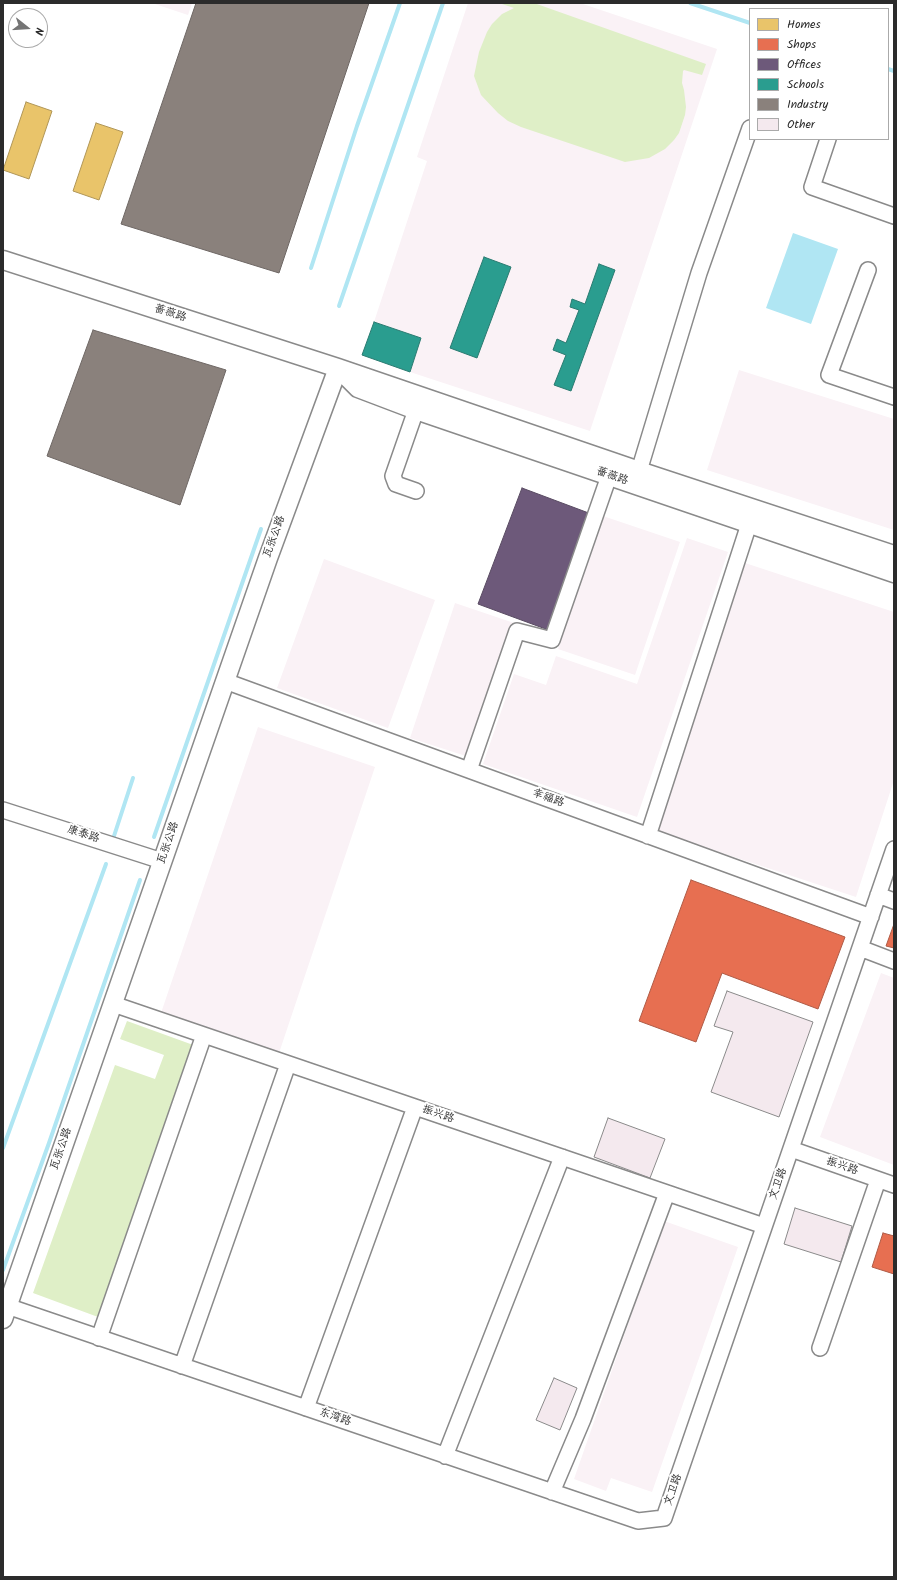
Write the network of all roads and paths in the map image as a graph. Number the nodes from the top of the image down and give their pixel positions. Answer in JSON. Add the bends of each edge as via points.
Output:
{"nodes":[{"id":1,"x":749,"y":131,"type":"edge"},
{"id":2,"x":828,"y":140,"type":"edge"},
{"id":3,"x":894,"y":216,"type":"edge"},
{"id":4,"x":3,"y":260,"type":"edge"},
{"id":5,"x":868,"y":270,"type":"dead end"},
{"id":6,"x":338,"y":368,"type":"junction"},
{"id":7,"x":894,"y":397,"type":"edge"},
{"id":8,"x":416,"y":410,"type":"junction"},
{"id":9,"x":639,"y":471,"type":"junction"},
{"id":10,"x":609,"y":476,"type":"junction"},
{"id":11,"x":416,"y":491,"type":"dead end"},
{"id":12,"x":749,"y":524,"type":"junction"},
{"id":13,"x":894,"y":555,"type":"edge"},
{"id":14,"x":894,"y":573,"type":"edge"},
{"id":15,"x":225,"y":681,"type":"junction"},
{"id":16,"x":469,"y":770,"type":"junction"},
{"id":17,"x":3,"y":810,"type":"edge"},
{"id":18,"x":648,"y":836,"type":"junction"},
{"id":19,"x":894,"y":849,"type":"edge"},
{"id":20,"x":162,"y":861,"type":"junction"},
{"id":21,"x":878,"y":895,"type":"junction"},
{"id":22,"x":894,"y":901,"type":"edge"},
{"id":23,"x":871,"y":917,"type":"junction"},
{"id":24,"x":860,"y":948,"type":"junction"},
{"id":25,"x":894,"y":960,"type":"edge"},
{"id":26,"x":113,"y":1004,"type":"junction"},
{"id":27,"x":204,"y":1035,"type":"junction"},
{"id":28,"x":288,"y":1064,"type":"junction"},
{"id":29,"x":415,"y":1107,"type":"junction"},
{"id":30,"x":791,"y":1149,"type":"junction"},
{"id":31,"x":562,"y":1157,"type":"junction"},
{"id":32,"x":878,"y":1180,"type":"junction"},
{"id":33,"x":894,"y":1185,"type":"edge"},
{"id":34,"x":667,"y":1193,"type":"junction"},
{"id":35,"x":764,"y":1226,"type":"junction"},
{"id":36,"x":6,"y":1305,"type":"edge"},
{"id":37,"x":100,"y":1338,"type":"junction"},
{"id":38,"x":820,"y":1348,"type":"dead end"},
{"id":39,"x":182,"y":1366,"type":"junction"},
{"id":40,"x":306,"y":1408,"type":"junction"},
{"id":41,"x":445,"y":1456,"type":"junction"},
{"id":42,"x":552,"y":1492,"type":"junction"},
{"id":43,"x":664,"y":1518,"type":"joint"}],
"edges":[{"from":1,"to":9,"type":"street","via":[[699,273]]},
{"from":2,"to":3,"type":"street","via":[[812,187]]},
{"from":4,"to":6,"type":"main road","name":"蔷薇路"},
{"from":5,"to":7,"type":"street","via":[[829,375]]},
{"from":6,"to":8,"type":"main road","name":"蔷薇路","via":[[358,388]]},
{"from":6,"to":9,"type":"main road","name":"蔷薇路"},
{"from":6,"to":15,"type":"main road","name":"瓦张公路"},
{"from":8,"to":10,"type":"main road","name":"蔷薇路"},
{"from":8,"to":11,"type":"street","via":[[393,476],[396,484]]},
{"from":9,"to":13,"type":"main road","name":"蔷薇路"},
{"from":10,"to":12,"type":"main road","name":"蔷薇路"},
{"from":10,"to":16,"type":"street","via":[[552,640],[517,631]]},
{"from":12,"to":14,"type":"main road","name":"蔷薇路"},
{"from":12,"to":18,"type":"street"},
{"from":15,"to":16,"type":"street","name":"幸福路"},
{"from":15,"to":20,"type":"main road","name":"瓦张公路"},
{"from":16,"to":18,"type":"street","name":"幸福路"},
{"from":17,"to":20,"type":"street","name":"康泰路"},
{"from":18,"to":23,"type":"street","name":"幸福路"},
{"from":19,"to":21,"type":"street","name":"文卫路"},
{"from":20,"to":26,"type":"main road","name":"瓦张公路"},
{"from":21,"to":22,"type":"street"},
{"from":21,"to":23,"type":"street","name":"文卫路"},
{"from":23,"to":24,"type":"street","name":"文卫路"},
{"from":24,"to":25,"type":"street"},
{"from":24,"to":30,"type":"street","name":"文卫路"},
{"from":26,"to":27,"type":"street","name":"振兴路"},
{"from":26,"to":36,"type":"main road","name":"瓦张公路"},
{"from":27,"to":28,"type":"street","name":"振兴路"},
{"from":27,"to":37,"type":"street"},
{"from":28,"to":29,"type":"street","name":"振兴路"},
{"from":28,"to":39,"type":"street"},
{"from":29,"to":31,"type":"street","name":"振兴路"},
{"from":29,"to":40,"type":"street"},
{"from":30,"to":32,"type":"street","name":"振兴路"},
{"from":30,"to":35,"type":"street","name":"文卫路"},
{"from":31,"to":34,"type":"street","name":"振兴路"},
{"from":31,"to":41,"type":"street"},
{"from":32,"to":33,"type":"street","name":"振兴路"},
{"from":32,"to":38,"type":"street"},
{"from":34,"to":35,"type":"street","name":"振兴路"},
{"from":34,"to":42,"type":"street","via":[[583,1419]]},
{"from":35,"to":43,"type":"street","name":"文卫路"},
{"from":36,"to":37,"type":"street","name":"东湾路"},
{"from":37,"to":39,"type":"street","name":"东湾路"},
{"from":39,"to":40,"type":"street","name":"东湾路"},
{"from":40,"to":41,"type":"street","name":"东湾路"},
{"from":41,"to":42,"type":"street","name":"东湾路"},
{"from":42,"to":43,"type":"street","name":"东湾路","via":[[638,1521]]}]}
